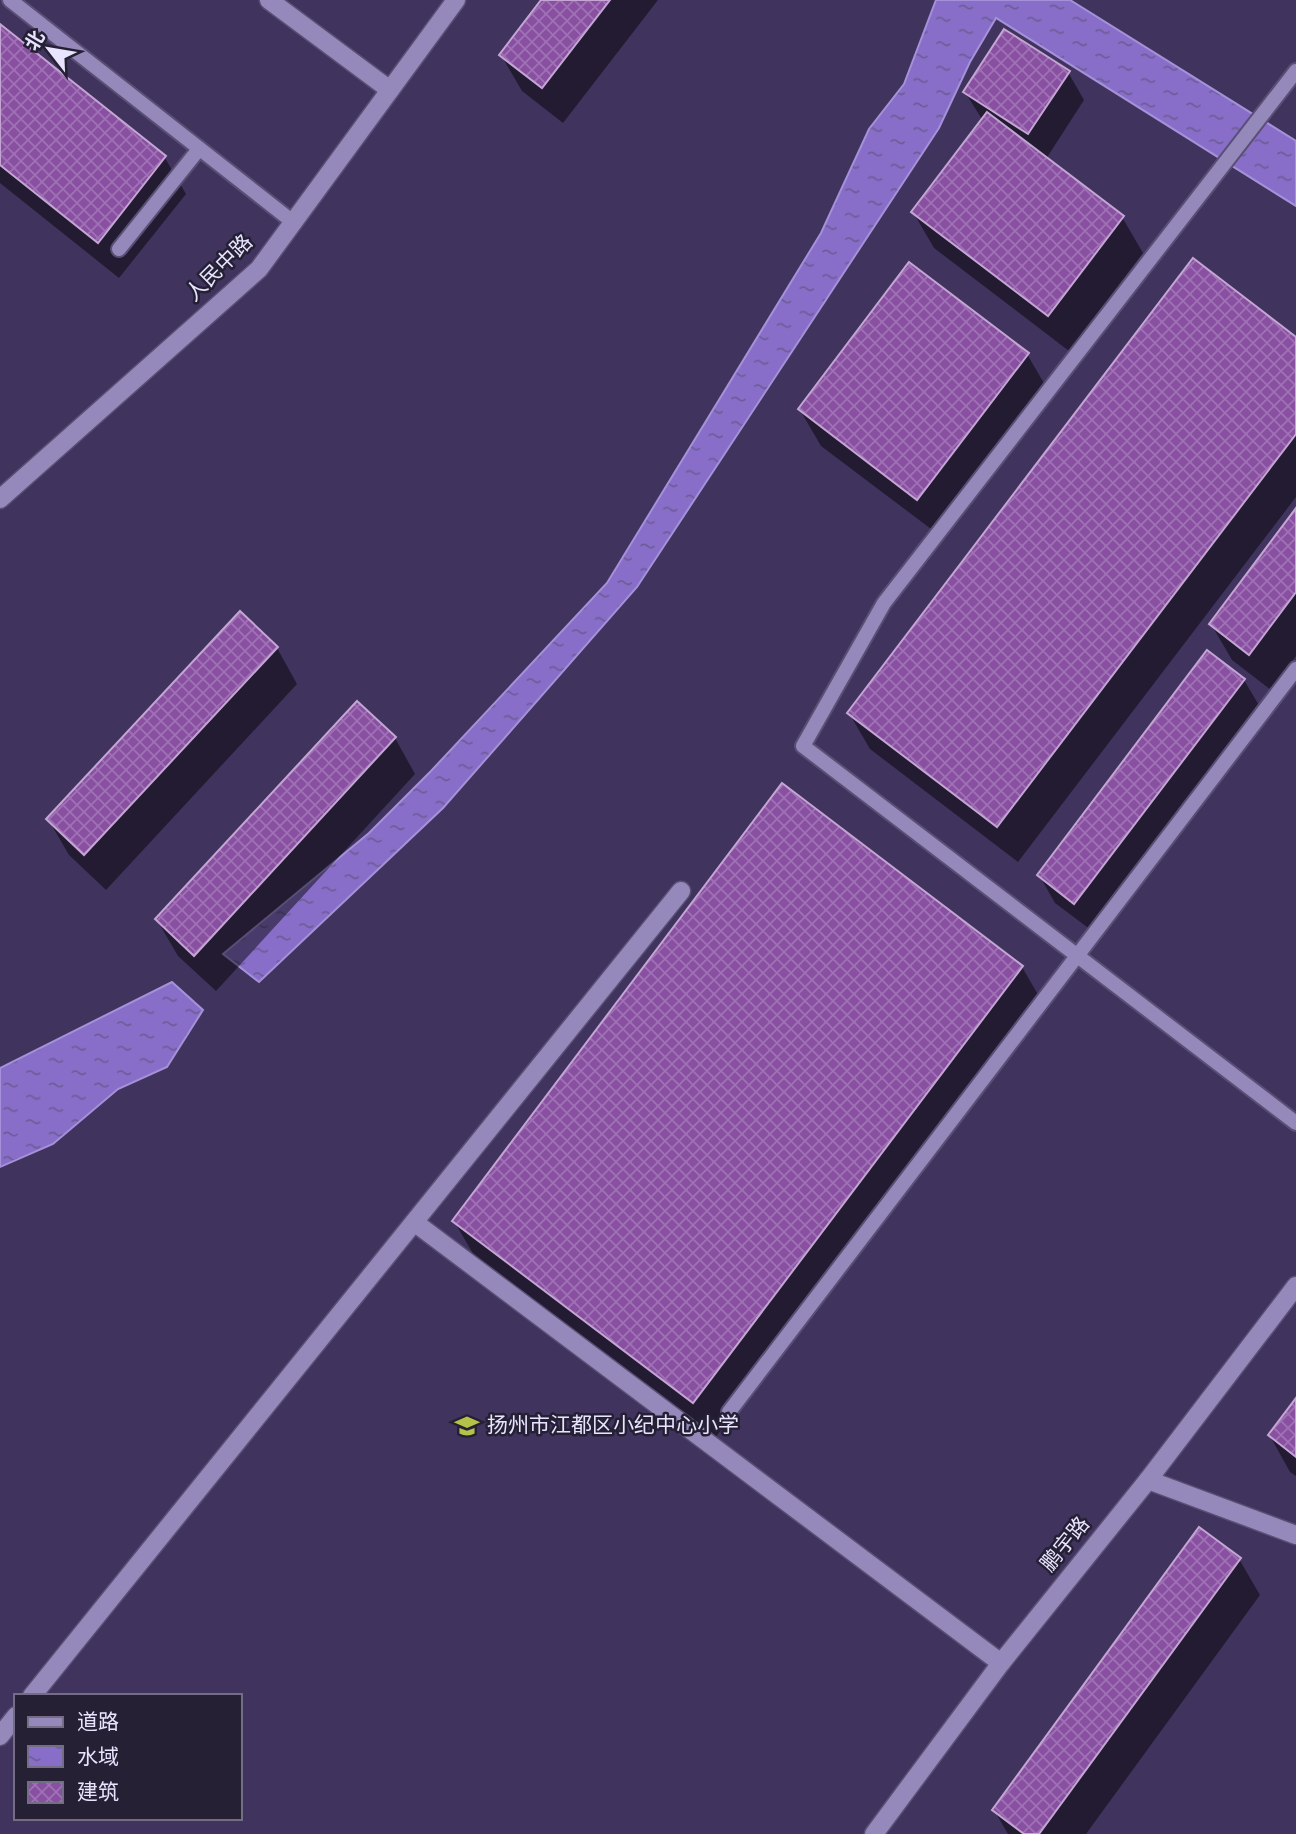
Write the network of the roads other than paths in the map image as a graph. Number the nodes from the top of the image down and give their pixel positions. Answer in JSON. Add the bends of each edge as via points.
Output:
{"nodes":[{"id":1,"x":10,"y":0,"type":"edge"},
{"id":2,"x":269,"y":0,"type":"edge"},
{"id":3,"x":456,"y":0,"type":"edge"},
{"id":4,"x":1296,"y":72,"type":"edge"},
{"id":5,"x":390,"y":90,"type":"junction"},
{"id":6,"x":199,"y":149,"type":"junction"},
{"id":7,"x":293,"y":222,"type":"junction"},
{"id":8,"x":119,"y":248,"type":"dead end"},
{"id":9,"x":0,"y":499,"type":"edge"},
{"id":10,"x":1296,"y":669,"type":"edge"},
{"id":11,"x":681,"y":891,"type":"dead end"},
{"id":12,"x":1077,"y":956,"type":"junction"},
{"id":13,"x":1296,"y":1124,"type":"edge"},
{"id":14,"x":414,"y":1222,"type":"junction"},
{"id":15,"x":1296,"y":1286,"type":"edge"},
{"id":16,"x":729,"y":1412,"type":"dead end"},
{"id":17,"x":1148,"y":1480,"type":"junction"},
{"id":18,"x":1296,"y":1535,"type":"edge"},
{"id":19,"x":1001,"y":1663,"type":"junction"},
{"id":20,"x":34,"y":1694,"type":"edge"},
{"id":21,"x":14,"y":1718,"type":"edge"},
{"id":22,"x":0,"y":1736,"type":"edge"},
{"id":23,"x":874,"y":1834,"type":"edge"}],
"edges":[{"from":1,"to":6,"type":"lane"},
{"from":2,"to":5,"type":"street"},
{"from":3,"to":5,"type":"street","name":"人民中路"},
{"from":4,"to":12,"type":"lane","via":[[884,603],[803,746]]},
{"from":5,"to":7,"type":"street","name":"人民中路"},
{"from":6,"to":7,"type":"lane"},
{"from":6,"to":8,"type":"lane"},
{"from":7,"to":9,"type":"street","name":"人民中路","via":[[259,269]]},
{"from":10,"to":12,"type":"lane"},
{"from":11,"to":14,"type":"street"},
{"from":12,"to":13,"type":"lane"},
{"from":12,"to":16,"type":"lane"},
{"from":14,"to":19,"type":"street"},
{"from":14,"to":20,"type":"street"},
{"from":15,"to":17,"type":"street","name":"鹏宇路"},
{"from":17,"to":18,"type":"street"},
{"from":17,"to":19,"type":"street","name":"鹏宇路"},
{"from":19,"to":23,"type":"street","name":"鹏宇路"},
{"from":21,"to":22,"type":"street"}]}
